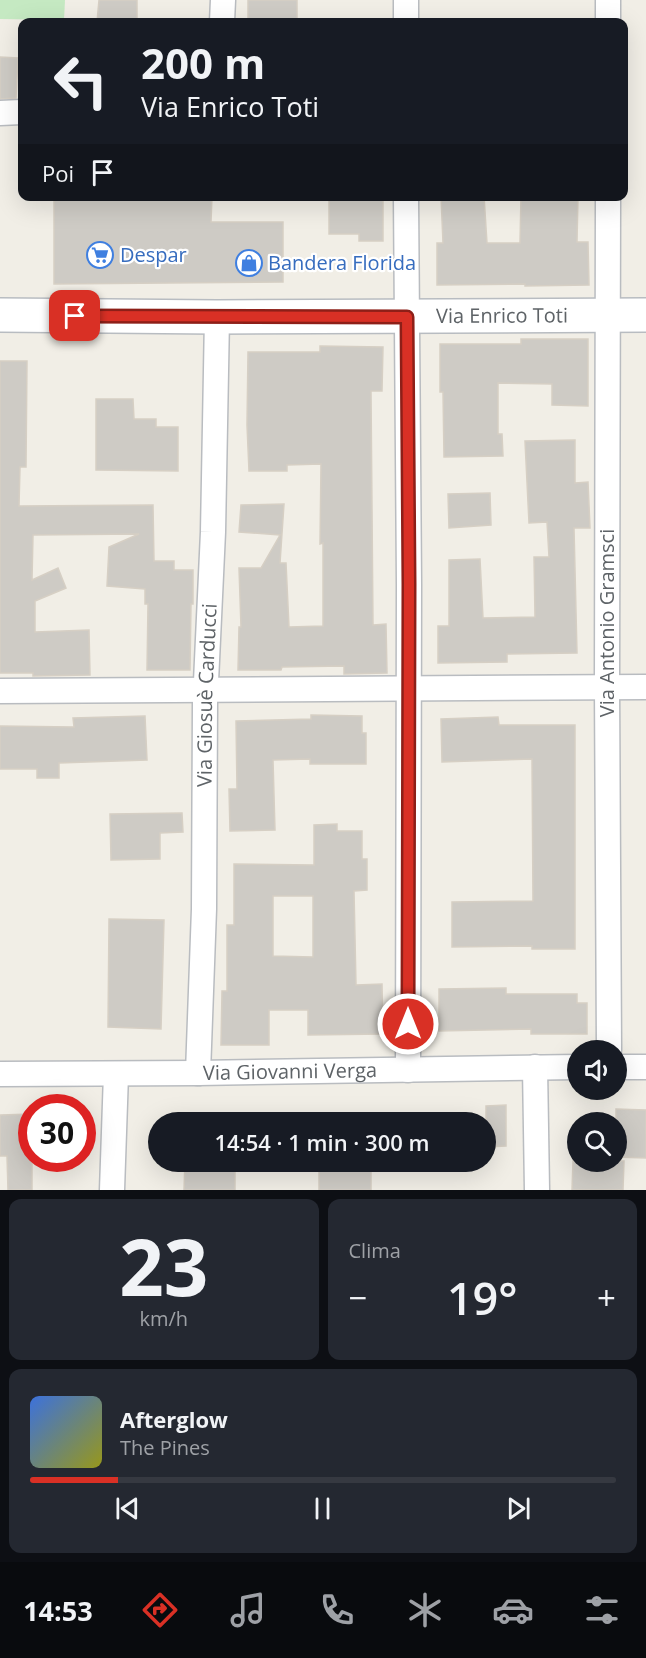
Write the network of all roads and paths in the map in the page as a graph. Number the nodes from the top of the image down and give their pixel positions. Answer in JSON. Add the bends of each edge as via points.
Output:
{"nodes":[{"id":1,"x":223,"y":0,"type":"edge"},
{"id":2,"x":406,"y":0,"type":"edge"},
{"id":3,"x":608,"y":0,"type":"edge"},
{"id":4,"x":222,"y":18,"type":"edge"},
{"id":5,"x":406,"y":18,"type":"edge"},
{"id":6,"x":608,"y":18,"type":"edge"},
{"id":7,"x":18,"y":112,"type":"edge"},
{"id":8,"x":0,"y":113,"type":"edge"},
{"id":9,"x":406,"y":201,"type":"edge"},
{"id":10,"x":608,"y":201,"type":"edge"},
{"id":11,"x":0,"y":315,"type":"edge"},
{"id":12,"x":646,"y":315,"type":"edge"},
{"id":13,"x":607,"y":316,"type":"junction"},
{"id":14,"x":217,"y":317,"type":"junction"},
{"id":15,"x":407,"y":317,"type":"junction"},
{"id":16,"x":607,"y":687,"type":"junction"},
{"id":17,"x":646,"y":687,"type":"edge"},
{"id":18,"x":408,"y":688,"type":"junction"},
{"id":19,"x":206,"y":690,"type":"junction"},
{"id":20,"x":0,"y":691,"type":"edge"},
{"id":21,"x":609,"y":1040,"type":"edge"},
{"id":22,"x":535,"y":1067,"type":"junction"},
{"id":23,"x":567,"y":1067,"type":"edge"},
{"id":24,"x":627,"y":1067,"type":"edge"},
{"id":25,"x":646,"y":1067,"type":"edge"},
{"id":26,"x":408,"y":1070,"type":"junction"},
{"id":27,"x":198,"y":1073,"type":"junction"},
{"id":28,"x":0,"y":1074,"type":"edge"},
{"id":29,"x":116,"y":1074,"type":"junction"},
{"id":30,"x":112,"y":1190,"type":"edge"},
{"id":31,"x":537,"y":1190,"type":"edge"}],
"edges":[{"from":1,"to":4,"type":"street"},
{"from":2,"to":5,"type":"street"},
{"from":3,"to":6,"type":"street"},
{"from":7,"to":8,"type":"street"},
{"from":9,"to":15,"type":"street"},
{"from":10,"to":13,"type":"street","name":"Via Antonio Gramsci"},
{"from":11,"to":14,"type":"street","name":"Via Enrico Toti"},
{"from":12,"to":13,"type":"street","name":"Via Enrico Toti"},
{"from":13,"to":15,"type":"street","name":"Via Enrico Toti"},
{"from":13,"to":16,"type":"street","name":"Via Antonio Gramsci"},
{"from":14,"to":15,"type":"street","name":"Via Enrico Toti"},
{"from":14,"to":19,"type":"street","name":"Via Giosuè Carducci"},
{"from":15,"to":18,"type":"street"},
{"from":16,"to":17,"type":"street"},
{"from":16,"to":18,"type":"street"},
{"from":16,"to":21,"type":"street","name":"Via Antonio Gramsci"},
{"from":18,"to":19,"type":"street"},
{"from":18,"to":26,"type":"street"},
{"from":19,"to":20,"type":"street"},
{"from":19,"to":27,"type":"street","name":"Via Giosuè Carducci"},
{"from":22,"to":23,"type":"street","name":"Via Giovanni Verga"},
{"from":22,"to":26,"type":"street","name":"Via Giovanni Verga"},
{"from":22,"to":31,"type":"street"},
{"from":24,"to":25,"type":"street"},
{"from":26,"to":27,"type":"street","name":"Via Giovanni Verga"},
{"from":27,"to":29,"type":"street","name":"Via Giovanni Verga"},
{"from":28,"to":29,"type":"street","name":"Via Giovanni Verga"},
{"from":29,"to":30,"type":"street"}]}
